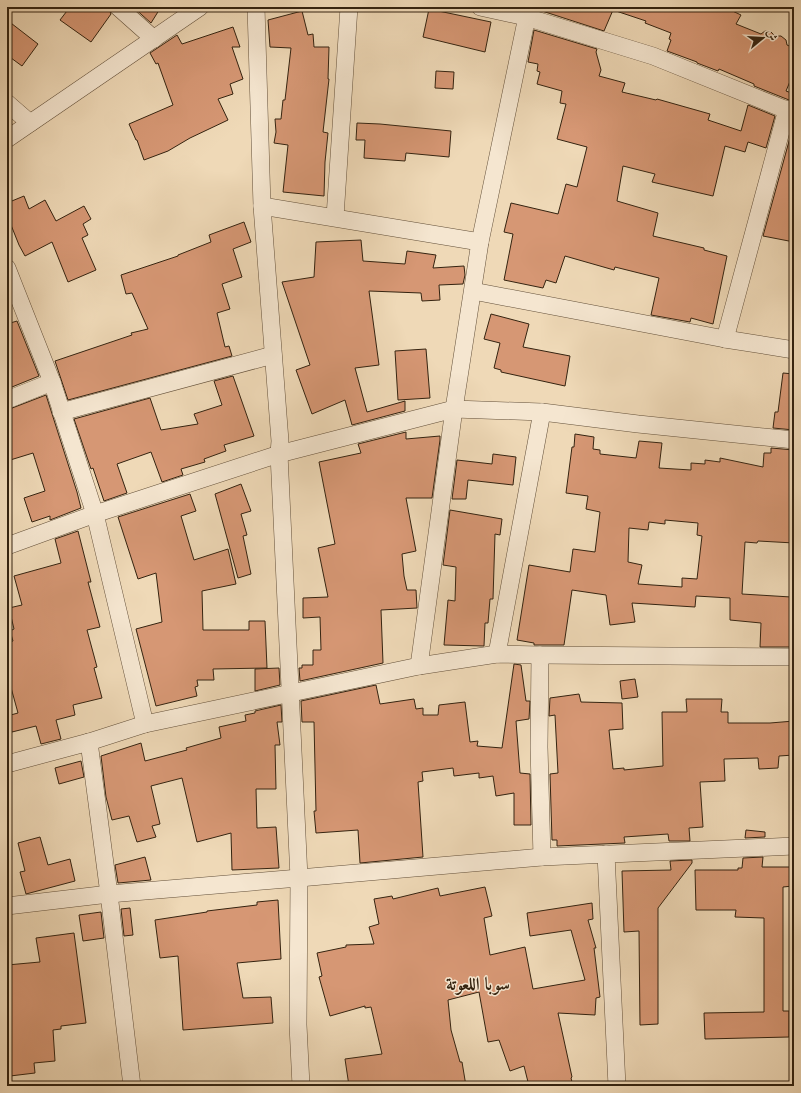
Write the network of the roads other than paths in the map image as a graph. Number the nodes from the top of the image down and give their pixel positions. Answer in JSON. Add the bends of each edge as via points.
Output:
{"nodes":[{"id":1,"x":118,"y":7,"type":"edge"},
{"id":2,"x":200,"y":7,"type":"edge"},
{"id":3,"x":256,"y":7,"type":"edge"},
{"id":4,"x":349,"y":7,"type":"edge"},
{"id":5,"x":480,"y":7,"type":"edge"},
{"id":6,"x":527,"y":12,"type":"edge"},
{"id":7,"x":154,"y":38,"type":"junction"},
{"id":8,"x":7,"y":103,"type":"edge"},
{"id":9,"x":790,"y":111,"type":"edge"},
{"id":10,"x":30,"y":123,"type":"junction"},
{"id":11,"x":7,"y":139,"type":"edge"},
{"id":12,"x":262,"y":206,"type":"junction"},
{"id":13,"x":335,"y":217,"type":"junction"},
{"id":14,"x":480,"y":242,"type":"junction"},
{"id":15,"x":7,"y":268,"type":"edge"},
{"id":16,"x":473,"y":291,"type":"junction"},
{"id":17,"x":725,"y":339,"type":"junction"},
{"id":18,"x":794,"y":350,"type":"edge"},
{"id":19,"x":273,"y":355,"type":"junction"},
{"id":20,"x":52,"y":382,"type":"junction"},
{"id":21,"x":7,"y":400,"type":"edge"},
{"id":22,"x":454,"y":409,"type":"junction"},
{"id":23,"x":61,"y":412,"type":"junction"},
{"id":24,"x":542,"y":412,"type":"junction"},
{"id":25,"x":794,"y":440,"type":"edge"},
{"id":26,"x":279,"y":454,"type":"junction"},
{"id":27,"x":95,"y":514,"type":"junction"},
{"id":28,"x":7,"y":546,"type":"edge"},
{"id":29,"x":497,"y":654,"type":"junction"},
{"id":30,"x":540,"y":655,"type":"junction"},
{"id":31,"x":794,"y":657,"type":"edge"},
{"id":32,"x":420,"y":666,"type":"junction"},
{"id":33,"x":291,"y":692,"type":"junction"},
{"id":34,"x":145,"y":724,"type":"junction"},
{"id":35,"x":89,"y":742,"type":"junction"},
{"id":36,"x":7,"y":764,"type":"edge"},
{"id":37,"x":794,"y":846,"type":"edge"},
{"id":38,"x":606,"y":854,"type":"junction"},
{"id":39,"x":542,"y":856,"type":"junction"},
{"id":40,"x":299,"y":878,"type":"junction"},
{"id":41,"x":109,"y":894,"type":"junction"},
{"id":42,"x":7,"y":906,"type":"edge"},
{"id":43,"x":132,"y":1086,"type":"edge"},
{"id":44,"x":301,"y":1086,"type":"edge"},
{"id":45,"x":617,"y":1086,"type":"edge"}],
"edges":[{"from":1,"to":7,"type":"street"},
{"from":2,"to":7,"type":"street"},
{"from":3,"to":12,"type":"street"},
{"from":4,"to":13,"type":"street"},
{"from":5,"to":6,"type":"street"},
{"from":6,"to":9,"type":"street","via":[[653,56]]},
{"from":6,"to":14,"type":"street"},
{"from":7,"to":10,"type":"street"},
{"from":8,"to":10,"type":"street"},
{"from":9,"to":17,"type":"street"},
{"from":10,"to":11,"type":"street"},
{"from":12,"to":13,"type":"street"},
{"from":12,"to":19,"type":"street"},
{"from":13,"to":14,"type":"street"},
{"from":14,"to":16,"type":"street"},
{"from":15,"to":20,"type":"street"},
{"from":16,"to":17,"type":"street"},
{"from":16,"to":22,"type":"street"},
{"from":17,"to":18,"type":"street"},
{"from":19,"to":23,"type":"street"},
{"from":19,"to":26,"type":"street"},
{"from":20,"to":21,"type":"street"},
{"from":20,"to":23,"type":"street"},
{"from":22,"to":24,"type":"street"},
{"from":22,"to":26,"type":"street"},
{"from":22,"to":32,"type":"street"},
{"from":23,"to":27,"type":"street"},
{"from":24,"to":25,"type":"street"},
{"from":24,"to":29,"type":"street"},
{"from":26,"to":27,"type":"street"},
{"from":26,"to":33,"type":"street"},
{"from":27,"to":28,"type":"street"},
{"from":27,"to":34,"type":"street"},
{"from":29,"to":30,"type":"street"},
{"from":29,"to":32,"type":"street"},
{"from":30,"to":31,"type":"street"},
{"from":30,"to":39,"type":"street"},
{"from":32,"to":33,"type":"street"},
{"from":33,"to":34,"type":"street"},
{"from":33,"to":40,"type":"street"},
{"from":34,"to":35,"type":"street"},
{"from":35,"to":36,"type":"street"},
{"from":35,"to":41,"type":"street"},
{"from":37,"to":38,"type":"street"},
{"from":38,"to":39,"type":"street"},
{"from":38,"to":45,"type":"street"},
{"from":39,"to":40,"type":"street"},
{"from":40,"to":41,"type":"street"},
{"from":40,"to":44,"type":"street","via":[[298,1025]]},
{"from":41,"to":42,"type":"street"},
{"from":41,"to":43,"type":"street"}]}
